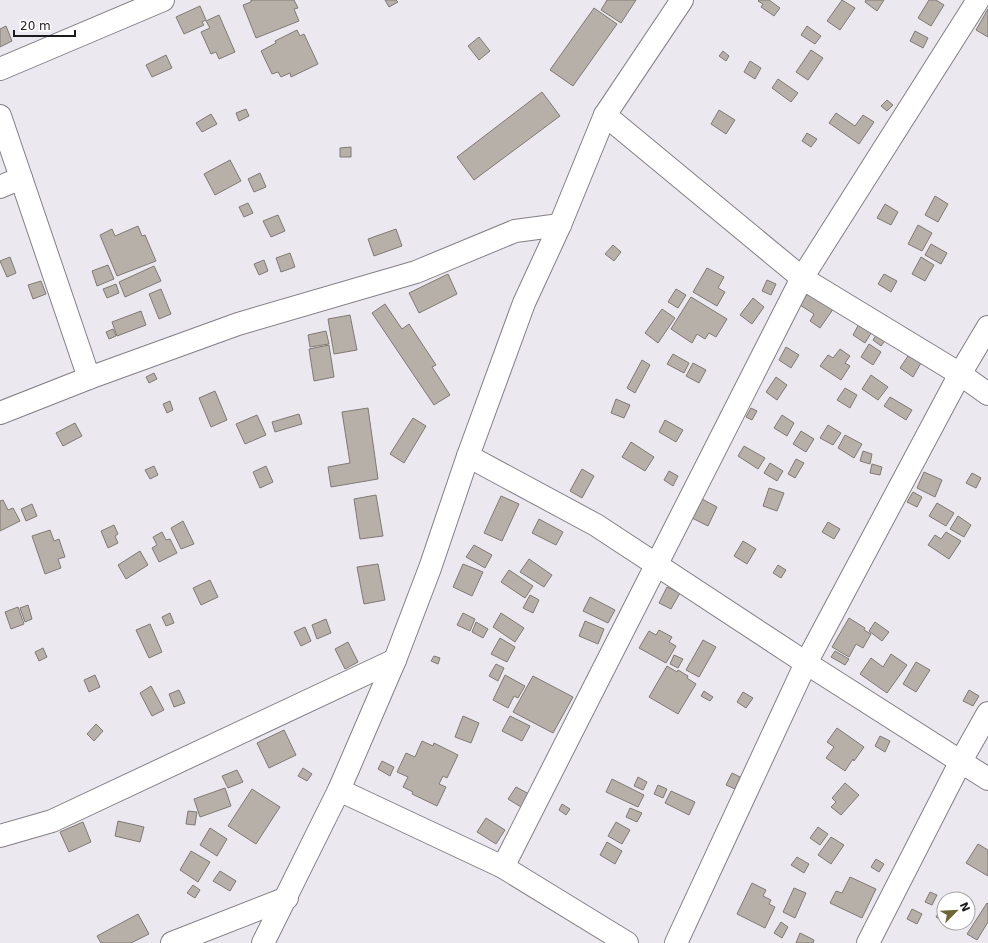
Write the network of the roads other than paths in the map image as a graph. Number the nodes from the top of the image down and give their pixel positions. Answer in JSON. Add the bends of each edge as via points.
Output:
{"nodes":[{"id":1,"x":162,"y":0,"type":"edge"},
{"id":2,"x":682,"y":0,"type":"edge"},
{"id":3,"x":978,"y":0,"type":"edge"},
{"id":4,"x":0,"y":69,"type":"edge"},
{"id":5,"x":605,"y":114,"type":"junction"},
{"id":6,"x":0,"y":116,"type":"edge"},
{"id":7,"x":21,"y":178,"type":"junction"},
{"id":8,"x":0,"y":187,"type":"edge"},
{"id":9,"x":560,"y":225,"type":"junction"},
{"id":10,"x":802,"y":278,"type":"junction"},
{"id":11,"x":988,"y":327,"type":"edge"},
{"id":12,"x":960,"y":374,"type":"junction"},
{"id":13,"x":89,"y":378,"type":"junction"},
{"id":14,"x":988,"y":394,"type":"edge"},
{"id":15,"x":0,"y":413,"type":"edge"},
{"id":16,"x":468,"y":456,"type":"junction"},
{"id":17,"x":657,"y":564,"type":"junction"},
{"id":18,"x":395,"y":660,"type":"junction"},
{"id":19,"x":806,"y":663,"type":"junction"},
{"id":20,"x":988,"y":713,"type":"edge"},
{"id":21,"x":961,"y":761,"type":"junction"},
{"id":22,"x":988,"y":779,"type":"edge"},
{"id":23,"x":339,"y":790,"type":"junction"},
{"id":24,"x":0,"y":836,"type":"edge"},
{"id":25,"x":503,"y":867,"type":"junction"},
{"id":26,"x":287,"y":898,"type":"junction"},
{"id":27,"x":172,"y":943,"type":"edge"},
{"id":28,"x":263,"y":943,"type":"edge"},
{"id":29,"x":627,"y":943,"type":"edge"},
{"id":30,"x":676,"y":943,"type":"edge"},
{"id":31,"x":868,"y":943,"type":"edge"}],
"edges":[{"from":1,"to":4,"type":"street"},
{"from":2,"to":5,"type":"street"},
{"from":3,"to":10,"type":"street"},
{"from":5,"to":9,"type":"street"},
{"from":5,"to":10,"type":"street"},
{"from":6,"to":7,"type":"street"},
{"from":7,"to":8,"type":"street"},
{"from":7,"to":13,"type":"street"},
{"from":9,"to":13,"type":"street","via":[[515,231],[416,272],[238,324]]},
{"from":9,"to":16,"type":"street","via":[[524,303]]},
{"from":10,"to":12,"type":"street"},
{"from":10,"to":17,"type":"street"},
{"from":11,"to":12,"type":"street"},
{"from":12,"to":14,"type":"street"},
{"from":12,"to":19,"type":"street"},
{"from":13,"to":15,"type":"street"},
{"from":16,"to":17,"type":"street","via":[[596,525]]},
{"from":16,"to":18,"type":"street"},
{"from":17,"to":19,"type":"street"},
{"from":17,"to":25,"type":"street"},
{"from":18,"to":23,"type":"street"},
{"from":18,"to":24,"type":"street","via":[[52,821]]},
{"from":19,"to":21,"type":"street"},
{"from":19,"to":30,"type":"street"},
{"from":20,"to":21,"type":"street"},
{"from":21,"to":22,"type":"street"},
{"from":21,"to":31,"type":"street"},
{"from":23,"to":25,"type":"street"},
{"from":23,"to":26,"type":"street"},
{"from":25,"to":29,"type":"street"},
{"from":26,"to":27,"type":"street"},
{"from":26,"to":28,"type":"street"}]}
